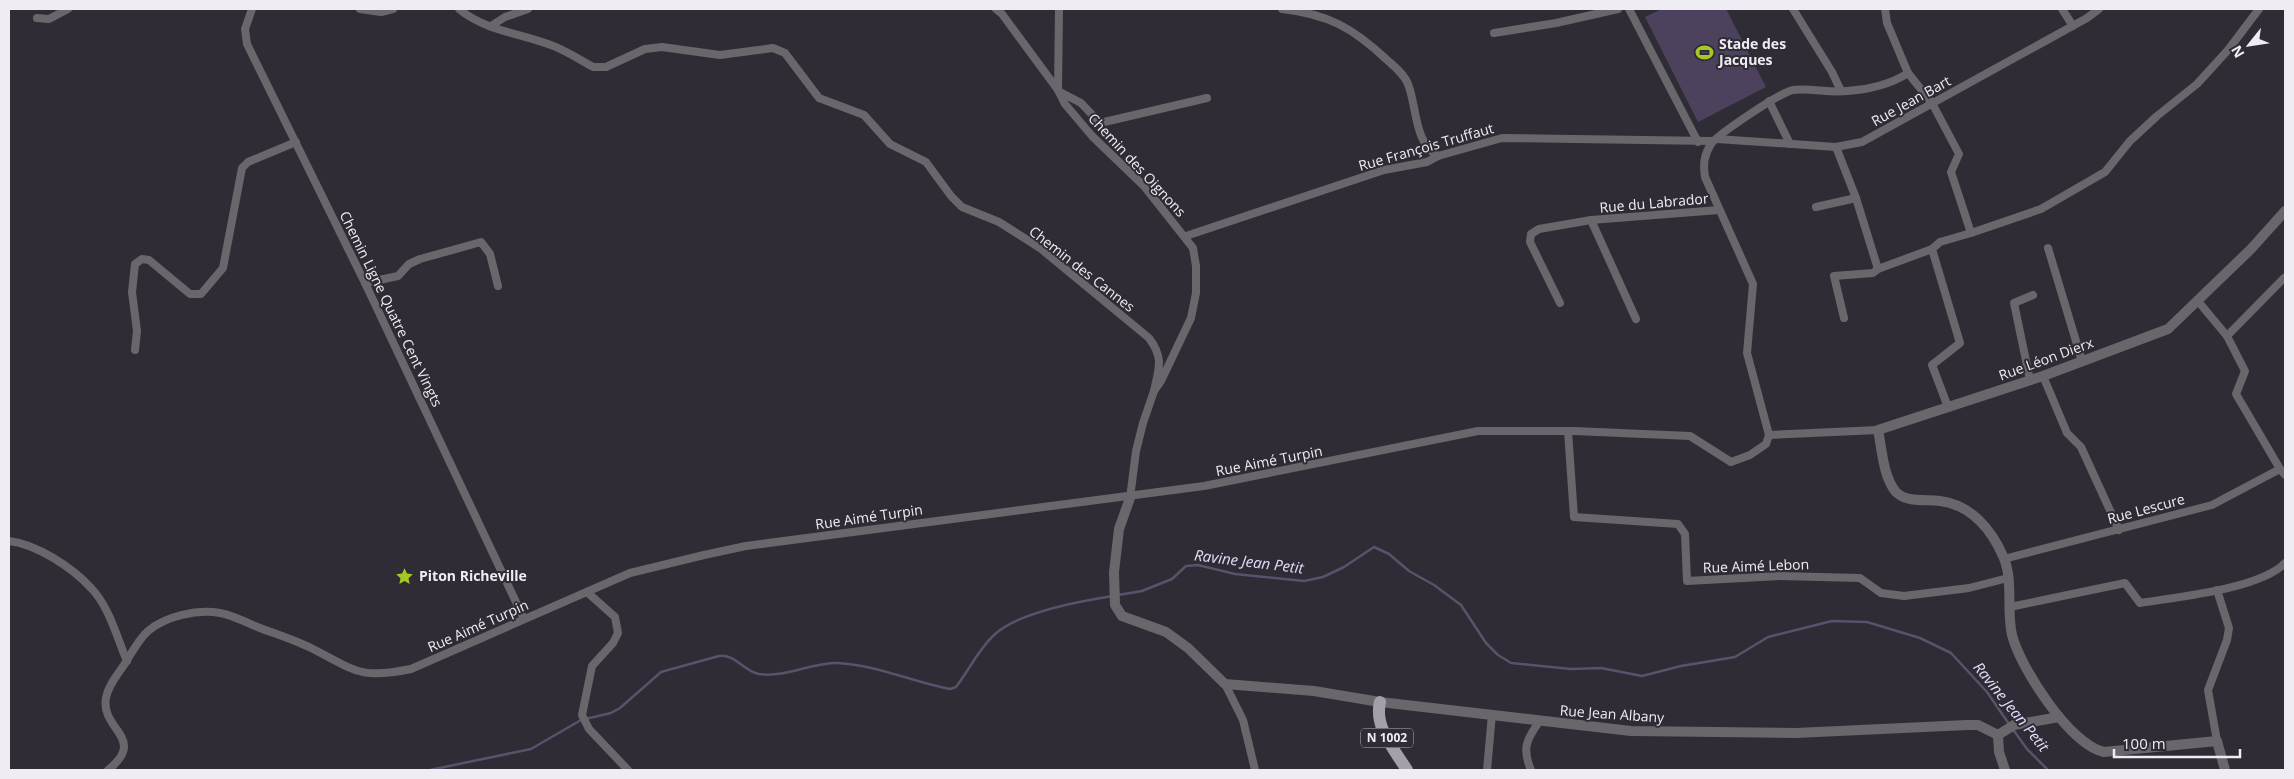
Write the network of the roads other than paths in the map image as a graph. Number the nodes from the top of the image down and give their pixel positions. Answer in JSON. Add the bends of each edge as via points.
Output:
{"nodes":[{"id":1,"x":68,"y":9,"type":"edge"},
{"id":2,"x":252,"y":9,"type":"edge"},
{"id":3,"x":360,"y":9,"type":"edge"},
{"id":4,"x":394,"y":9,"type":"edge"},
{"id":5,"x":459,"y":9,"type":"edge"},
{"id":6,"x":528,"y":9,"type":"edge"},
{"id":7,"x":996,"y":9,"type":"edge"},
{"id":8,"x":1059,"y":9,"type":"edge"},
{"id":9,"x":1282,"y":9,"type":"edge"},
{"id":10,"x":1618,"y":9,"type":"edge"},
{"id":11,"x":1629,"y":9,"type":"edge"},
{"id":12,"x":1793,"y":9,"type":"edge"},
{"id":13,"x":1885,"y":9,"type":"edge"},
{"id":14,"x":2062,"y":9,"type":"edge"},
{"id":15,"x":2099,"y":9,"type":"edge"},
{"id":16,"x":2258,"y":9,"type":"edge"},
{"id":17,"x":37,"y":18,"type":"dead end"},
{"id":18,"x":491,"y":26,"type":"junction"},
{"id":19,"x":2073,"y":26,"type":"junction"},
{"id":20,"x":1494,"y":33,"type":"dead end"},
{"id":21,"x":1908,"y":72,"type":"junction"},
{"id":22,"x":1058,"y":90,"type":"junction"},
{"id":23,"x":1841,"y":91,"type":"junction"},
{"id":24,"x":1207,"y":98,"type":"dead end"},
{"id":25,"x":1769,"y":101,"type":"junction"},
{"id":26,"x":1932,"y":103,"type":"junction"},
{"id":27,"x":1714,"y":140,"type":"junction"},
{"id":28,"x":296,"y":142,"type":"junction"},
{"id":29,"x":1698,"y":142,"type":"junction"},
{"id":30,"x":1790,"y":144,"type":"junction"},
{"id":31,"x":1836,"y":147,"type":"junction"},
{"id":32,"x":1438,"y":156,"type":"junction"},
{"id":33,"x":1856,"y":198,"type":"junction"},
{"id":34,"x":1816,"y":206,"type":"dead end"},
{"id":35,"x":1719,"y":210,"type":"junction"},
{"id":36,"x":2285,"y":212,"type":"edge"},
{"id":37,"x":1591,"y":220,"type":"junction"},
{"id":38,"x":1971,"y":232,"type":"junction"},
{"id":39,"x":1186,"y":236,"type":"junction"},
{"id":40,"x":2048,"y":248,"type":"dead end"},
{"id":41,"x":1932,"y":249,"type":"junction"},
{"id":42,"x":1878,"y":269,"type":"junction"},
{"id":43,"x":2284,"y":278,"type":"dead end"},
{"id":44,"x":365,"y":283,"type":"junction"},
{"id":45,"x":498,"y":286,"type":"dead end"},
{"id":46,"x":2033,"y":295,"type":"dead end"},
{"id":47,"x":2197,"y":300,"type":"junction"},
{"id":48,"x":1560,"y":302,"type":"dead end"},
{"id":49,"x":1844,"y":318,"type":"dead end"},
{"id":50,"x":1636,"y":319,"type":"dead end"},
{"id":51,"x":2227,"y":336,"type":"junction"},
{"id":52,"x":135,"y":350,"type":"dead end"},
{"id":53,"x":2082,"y":361,"type":"junction"},
{"id":54,"x":2043,"y":376,"type":"junction"},
{"id":55,"x":2030,"y":380,"type":"junction"},
{"id":56,"x":1154,"y":391,"type":"junction"},
{"id":57,"x":1948,"y":407,"type":"junction"},
{"id":58,"x":1878,"y":430,"type":"junction"},
{"id":59,"x":1568,"y":431,"type":"junction"},
{"id":60,"x":1769,"y":435,"type":"junction"},
{"id":61,"x":2283,"y":472,"type":"edge"},
{"id":62,"x":1130,"y":498,"type":"junction"},
{"id":63,"x":2119,"y":530,"type":"junction"},
{"id":64,"x":9,"y":541,"type":"edge"},
{"id":65,"x":2004,"y":559,"type":"junction"},
{"id":66,"x":2285,"y":564,"type":"edge"},
{"id":67,"x":2008,"y":578,"type":"junction"},
{"id":68,"x":2217,"y":590,"type":"junction"},
{"id":69,"x":587,"y":592,"type":"junction"},
{"id":70,"x":2010,"y":607,"type":"junction"},
{"id":71,"x":524,"y":620,"type":"junction"},
{"id":72,"x":127,"y":661,"type":"junction"},
{"id":73,"x":1225,"y":684,"type":"junction"},
{"id":74,"x":1380,"y":702,"type":"junction"},
{"id":75,"x":1492,"y":714,"type":"junction"},
{"id":76,"x":2059,"y":717,"type":"junction"},
{"id":77,"x":1539,"y":722,"type":"junction"},
{"id":78,"x":2000,"y":733,"type":"junction"},
{"id":79,"x":2217,"y":741,"type":"junction"},
{"id":80,"x":108,"y":770,"type":"edge"},
{"id":81,"x":628,"y":770,"type":"edge"},
{"id":82,"x":1255,"y":770,"type":"edge"},
{"id":83,"x":1407,"y":770,"type":"edge"},
{"id":84,"x":1487,"y":770,"type":"edge"},
{"id":85,"x":1531,"y":770,"type":"edge"},
{"id":86,"x":2005,"y":770,"type":"edge"},
{"id":87,"x":2225,"y":770,"type":"edge"}],
"edges":[{"from":1,"to":17,"type":"street","via":[[49,19]]},
{"from":2,"to":28,"type":"street","name":"Chemin Ligne Quatre Cent Vingts","via":[[245,29],[247,44]]},
{"from":3,"to":4,"type":"street","via":[[380,12]]},
{"from":5,"to":18,"type":"street","name":"Chemin des Cannes"},
{"from":6,"to":18,"type":"street"},
{"from":7,"to":22,"type":"street","name":"Chemin des Oignons"},
{"from":8,"to":22,"type":"street"},
{"from":9,"to":32,"type":"street","via":[[1302,11],[1343,25],[1392,64],[1408,84],[1423,140]]},
{"from":10,"to":20,"type":"street"},
{"from":11,"to":29,"type":"street"},
{"from":12,"to":23,"type":"street"},
{"from":13,"to":21,"type":"street","via":[[1887,23]]},
{"from":14,"to":19,"type":"street"},
{"from":15,"to":19,"type":"street","name":"Rue Jean Bart"},
{"from":16,"to":38,"type":"street","via":[[2228,50],[2197,84],[2130,141],[2105,172],[2041,210]]},
{"from":18,"to":56,"type":"street","name":"Chemin des Cannes","via":[[550,44],[600,68],[644,49],[662,47],[720,55],[772,48],[785,53],[819,98],[864,115],[890,144],[926,162],[962,207],[999,222],[1040,248],[1149,338],[1158,350],[1160,362]]},
{"from":19,"to":26,"type":"street","name":"Rue Jean Bart"},
{"from":21,"to":23,"type":"street","via":[[1897,81]]},
{"from":21,"to":26,"type":"street"},
{"from":22,"to":24,"type":"street","via":[[1082,103],[1100,123]]},
{"from":22,"to":39,"type":"street","name":"Chemin des Oignons","via":[[1065,104],[1092,136],[1144,186]]},
{"from":23,"to":25,"type":"street","via":[[1792,90]]},
{"from":25,"to":27,"type":"street"},
{"from":25,"to":30,"type":"street"},
{"from":26,"to":31,"type":"street","name":"Rue Jean Bart","via":[[1862,142]]},
{"from":26,"to":38,"type":"street","via":[[1959,154],[1951,172]]},
{"from":27,"to":29,"type":"street","name":"Rue François Truffaut"},
{"from":27,"to":30,"type":"street","name":"Rue Jean Bart"},
{"from":27,"to":35,"type":"street","via":[[1705,153],[1703,166]]},
{"from":28,"to":44,"type":"street","name":"Chemin Ligne Quatre Cent Vingts"},
{"from":28,"to":52,"type":"street","via":[[244,165],[223,268],[201,294],[190,294],[149,260],[142,259],[135,264],[132,292],[137,331]]},
{"from":29,"to":32,"type":"street","name":"Rue François Truffaut","via":[[1502,138]]},
{"from":30,"to":31,"type":"street","name":"Rue Jean Bart"},
{"from":31,"to":33,"type":"street"},
{"from":32,"to":39,"type":"street","name":"Rue François Truffaut","via":[[1427,162],[1384,170]]},
{"from":33,"to":34,"type":"street"},
{"from":33,"to":42,"type":"street"},
{"from":35,"to":37,"type":"street","name":"Rue du Labrador"},
{"from":35,"to":60,"type":"street","via":[[1753,284],[1747,353]]},
{"from":36,"to":47,"type":"street","name":"Rue Léon Dierx"},
{"from":37,"to":48,"type":"street","name":"Rue du Labrador","via":[[1539,229],[1531,234],[1530,242]]},
{"from":37,"to":50,"type":"street","name":"Rue du Labrador"},
{"from":38,"to":41,"type":"street","via":[[1940,242]]},
{"from":39,"to":56,"type":"street","name":"Chemin des Oignons","via":[[1193,248],[1196,266],[1196,293],[1191,318],[1162,381]]},
{"from":40,"to":53,"type":"street"},
{"from":41,"to":42,"type":"street"},
{"from":41,"to":57,"type":"street","via":[[1960,343],[1932,365]]},
{"from":42,"to":49,"type":"street","via":[[1873,273],[1834,276]]},
{"from":43,"to":51,"type":"street"},
{"from":44,"to":45,"type":"street","via":[[398,276],[420,258],[481,242],[490,254]]},
{"from":44,"to":71,"type":"street","name":"Chemin Ligne Quatre Cent Vingts"},
{"from":46,"to":55,"type":"street","via":[[2014,304]]},
{"from":47,"to":51,"type":"street"},
{"from":47,"to":53,"type":"street","name":"Rue Léon Dierx","via":[[2168,328]]},
{"from":51,"to":61,"type":"street","via":[[2245,371],[2236,394]]},
{"from":53,"to":54,"type":"street","name":"Rue Léon Dierx"},
{"from":54,"to":55,"type":"street","name":"Rue Léon Dierx"},
{"from":54,"to":63,"type":"street","via":[[2067,433],[2081,446]]},
{"from":55,"to":57,"type":"street","name":"Rue Léon Dierx"},
{"from":56,"to":62,"type":"street","name":"Chemin des Oignons","via":[[1136,452]]},
{"from":57,"to":58,"type":"street","name":"Rue Léon Dierx"},
{"from":58,"to":60,"type":"street","name":"Rue Léon Dierx"},
{"from":58,"to":65,"type":"street","via":[[1888,476],[1896,492],[1907,498],[1940,500],[1975,516],[1990,531]]},
{"from":59,"to":60,"type":"street","name":"Rue Aimé Turpin","via":[[1690,436],[1732,462],[1766,444]]},
{"from":59,"to":62,"type":"street","name":"Rue Aimé Turpin","via":[[1478,431]]},
{"from":59,"to":67,"type":"street","name":"Rue Aimé Lebon","via":[[1574,517],[1678,524],[1685,534],[1687,581],[1780,576],[1860,578],[1881,593],[1904,596],[1969,588]]},
{"from":61,"to":63,"type":"street","name":"Rue Lescure","via":[[2212,505]]},
{"from":62,"to":69,"type":"street","name":"Rue Aimé Turpin","via":[[746,546],[630,573]]},
{"from":62,"to":73,"type":"street","via":[[1119,529],[1115,605],[1122,616],[1166,632],[1180,642]]},
{"from":63,"to":65,"type":"street","name":"Rue Lescure"},
{"from":64,"to":72,"type":"street","via":[[31,545],[92,588]]},
{"from":65,"to":67,"type":"street"},
{"from":66,"to":68,"type":"street","via":[[2272,574]]},
{"from":67,"to":70,"type":"street"},
{"from":68,"to":70,"type":"street","via":[[2140,603],[2124,583]]},
{"from":68,"to":79,"type":"street","via":[[2229,628],[2208,690]]},
{"from":69,"to":71,"type":"street","name":"Rue Aimé Turpin"},
{"from":69,"to":81,"type":"street","via":[[615,617],[618,633],[592,666],[583,719]]},
{"from":70,"to":76,"type":"street","via":[[2017,651],[2033,681]]},
{"from":71,"to":72,"type":"street","name":"Rue Aimé Turpin","via":[[411,669],[369,674],[349,670],[314,650],[220,613],[196,613],[169,619],[148,632]]},
{"from":72,"to":80,"type":"street","name":"Rue Aimé Turpin","via":[[106,697],[105,706],[124,746],[122,758]]},
{"from":73,"to":74,"type":"street","name":"Rue Jean Albany"},
{"from":73,"to":82,"type":"street","via":[[1243,720]]},
{"from":74,"to":75,"type":"street","name":"Rue Jean Albany"},
{"from":74,"to":83,"type":"main road","number":"N 1002","via":[[1377,713],[1381,729]]},
{"from":75,"to":77,"type":"street","name":"Rue Jean Albany"},
{"from":75,"to":84,"type":"street"},
{"from":76,"to":78,"type":"street","via":[[2014,725]]},
{"from":76,"to":79,"type":"street","via":[[2089,744],[2104,752]]},
{"from":77,"to":78,"type":"street","name":"Rue Jean Albany","via":[[1631,731],[1777,733],[1973,725]]},
{"from":77,"to":85,"type":"street","via":[[1527,739],[1526,760]]},
{"from":78,"to":86,"type":"street","via":[[1999,752]]},
{"from":79,"to":87,"type":"street"}]}
